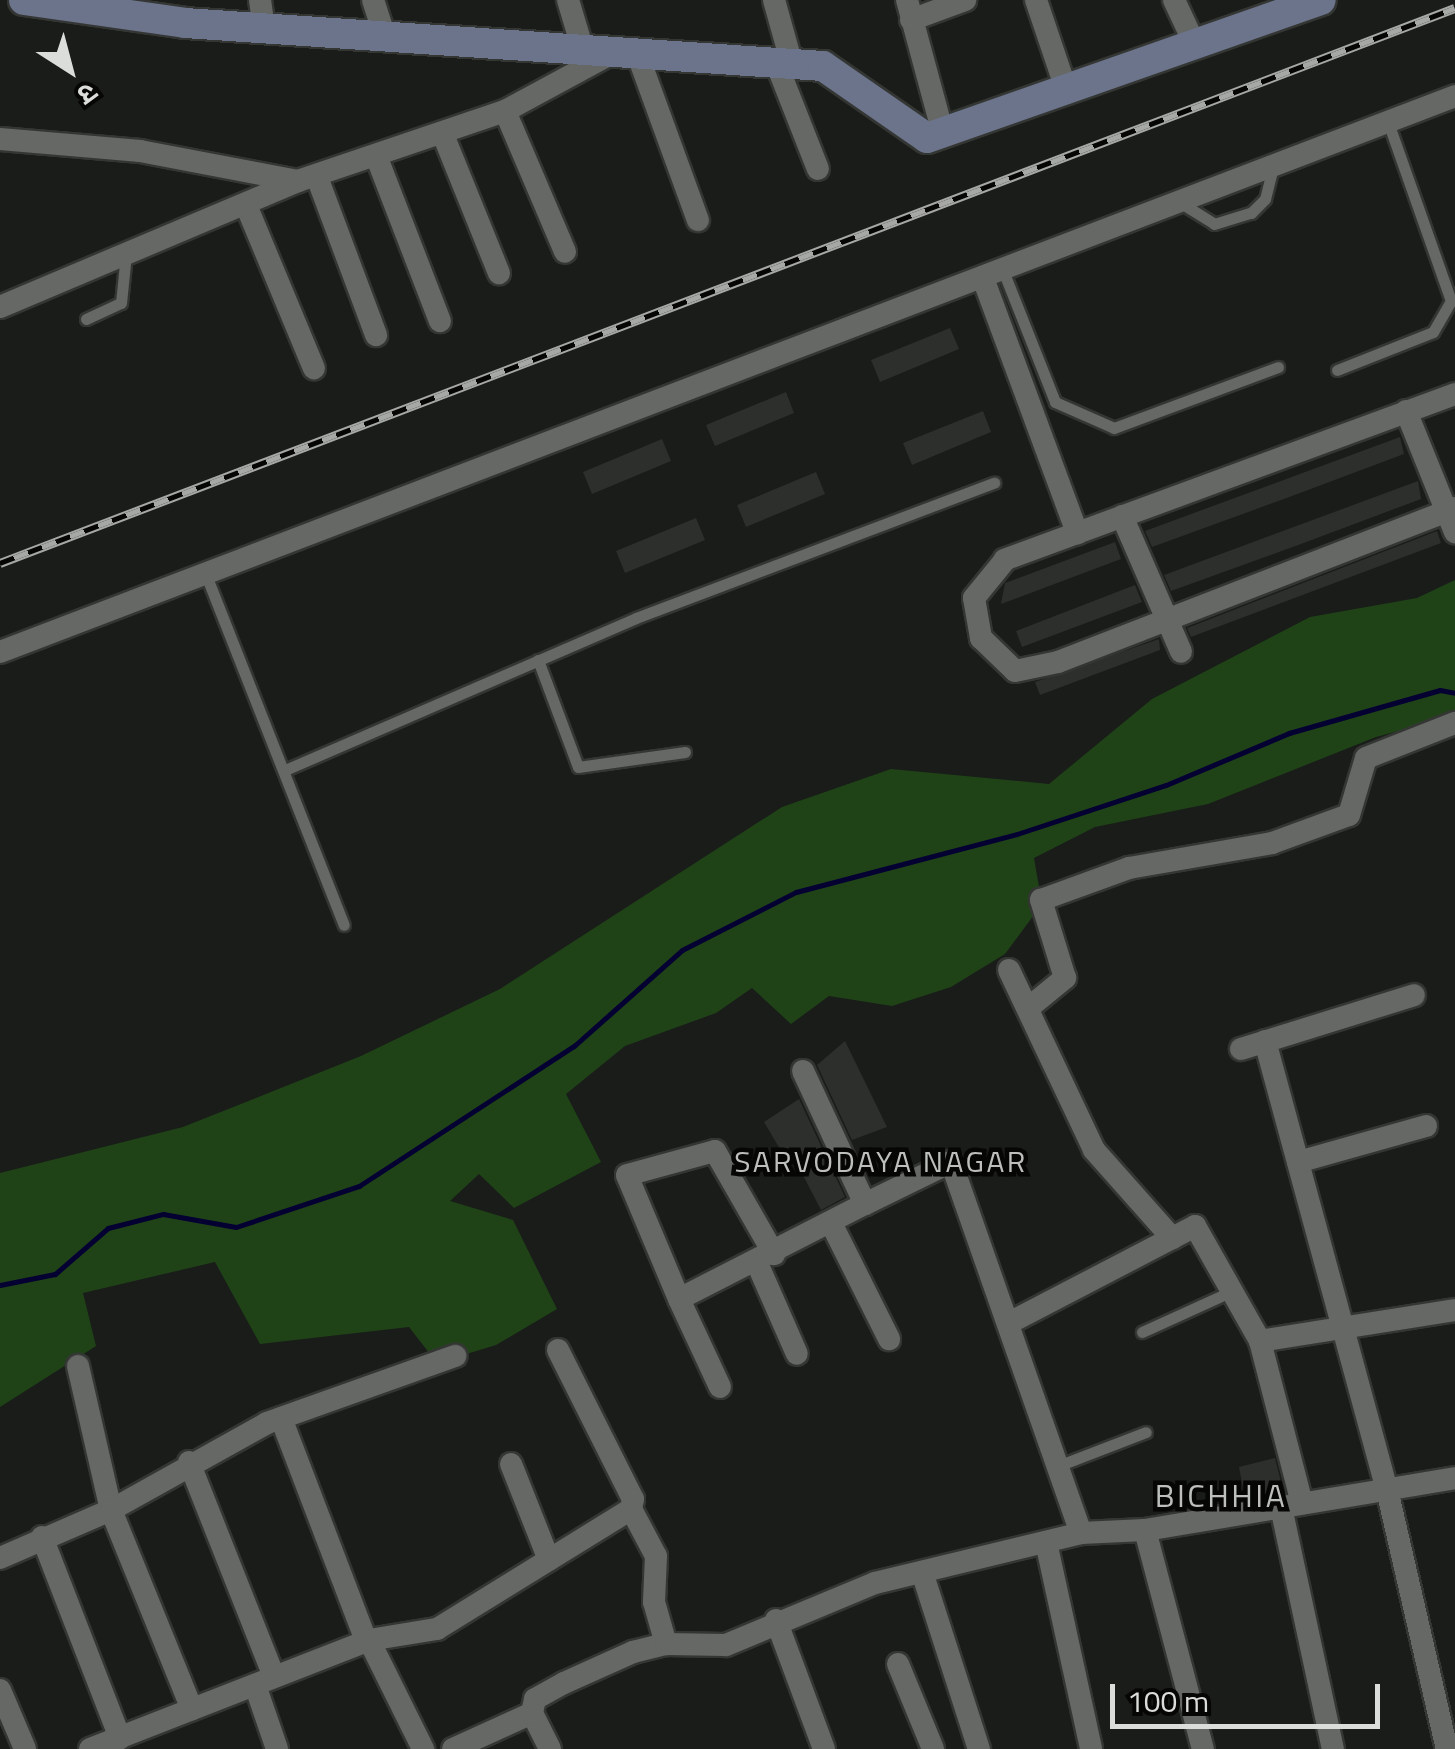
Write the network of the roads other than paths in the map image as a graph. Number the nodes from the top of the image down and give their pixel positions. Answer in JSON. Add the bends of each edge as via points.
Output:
{"nodes":[{"id":1,"x":372,"y":0,"type":"edge"},
{"id":2,"x":568,"y":0,"type":"edge"},
{"id":3,"x":774,"y":0,"type":"edge"},
{"id":4,"x":966,"y":0,"type":"edge"},
{"id":5,"x":1036,"y":0,"type":"edge"},
{"id":6,"x":1174,"y":0,"type":"edge"},
{"id":7,"x":1320,"y":0,"type":"edge"},
{"id":8,"x":35,"y":1,"type":"edge"},
{"id":9,"x":909,"y":10,"type":"edge"},
{"id":10,"x":262,"y":15,"type":"edge"},
{"id":11,"x":385,"y":38,"type":"junction"},
{"id":12,"x":1196,"y":46,"type":"junction"},
{"id":13,"x":582,"y":47,"type":"junction"},
{"id":14,"x":628,"y":50,"type":"junction"},
{"id":15,"x":783,"y":61,"type":"junction"},
{"id":16,"x":1067,"y":92,"type":"junction"},
{"id":17,"x":1455,"y":96,"type":"edge"},
{"id":18,"x":505,"y":112,"type":"junction"},
{"id":19,"x":1388,"y":122,"type":"junction"},
{"id":20,"x":943,"y":133,"type":"junction"},
{"id":21,"x":444,"y":137,"type":"junction"},
{"id":22,"x":0,"y":138,"type":"edge"},
{"id":23,"x":377,"y":158,"type":"junction"},
{"id":24,"x":1273,"y":167,"type":"junction"},
{"id":25,"x":818,"y":170,"type":"dead end"},
{"id":26,"x":308,"y":179,"type":"junction"},
{"id":27,"x":1181,"y":203,"type":"junction"},
{"id":28,"x":246,"y":205,"type":"junction"},
{"id":29,"x":698,"y":220,"type":"dead end"},
{"id":30,"x":564,"y":252,"type":"dead end"},
{"id":31,"x":126,"y":254,"type":"junction"},
{"id":32,"x":499,"y":273,"type":"dead end"},
{"id":33,"x":994,"y":277,"type":"junction"},
{"id":34,"x":0,"y":307,"type":"edge"},
{"id":35,"x":86,"y":320,"type":"dead end"},
{"id":36,"x":440,"y":321,"type":"dead end"},
{"id":37,"x":376,"y":335,"type":"dead end"},
{"id":38,"x":1278,"y":367,"type":"dead end"},
{"id":39,"x":314,"y":368,"type":"dead end"},
{"id":40,"x":1337,"y":370,"type":"dead end"},
{"id":41,"x":1455,"y":394,"type":"edge"},
{"id":42,"x":1406,"y":412,"type":"junction"},
{"id":43,"x":994,"y":483,"type":"dead end"},
{"id":44,"x":1122,"y":516,"type":"junction"},
{"id":45,"x":1452,"y":517,"type":"edge"},
{"id":46,"x":1077,"y":533,"type":"junction"},
{"id":47,"x":206,"y":574,"type":"junction"},
{"id":48,"x":1167,"y":620,"type":"junction"},
{"id":49,"x":0,"y":652,"type":"edge"},
{"id":50,"x":1181,"y":652,"type":"dead end"},
{"id":51,"x":538,"y":660,"type":"junction"},
{"id":52,"x":1455,"y":723,"type":"edge"},
{"id":53,"x":686,"y":752,"type":"dead end"},
{"id":54,"x":285,"y":770,"type":"junction"},
{"id":55,"x":344,"y":924,"type":"dead end"},
{"id":56,"x":1009,"y":970,"type":"dead end"},
{"id":57,"x":1414,"y":994,"type":"dead end"},
{"id":58,"x":1032,"y":1006,"type":"junction"},
{"id":59,"x":1264,"y":1041,"type":"junction"},
{"id":60,"x":1241,"y":1049,"type":"dead end"},
{"id":61,"x":803,"y":1071,"type":"dead end"},
{"id":62,"x":1426,"y":1126,"type":"dead end"},
{"id":63,"x":1298,"y":1162,"type":"junction"},
{"id":64,"x":864,"y":1204,"type":"junction"},
{"id":65,"x":831,"y":1223,"type":"junction"},
{"id":66,"x":1172,"y":1238,"type":"junction"},
{"id":67,"x":766,"y":1259,"type":"junction"},
{"id":68,"x":1232,"y":1291,"type":"junction"},
{"id":69,"x":679,"y":1299,"type":"junction"},
{"id":70,"x":1455,"y":1310,"type":"edge"},
{"id":71,"x":1009,"y":1323,"type":"junction"},
{"id":72,"x":1344,"y":1327,"type":"junction"},
{"id":73,"x":1142,"y":1332,"type":"dead end"},
{"id":74,"x":889,"y":1339,"type":"dead end"},
{"id":75,"x":1260,"y":1341,"type":"junction"},
{"id":76,"x":558,"y":1350,"type":"dead end"},
{"id":77,"x":798,"y":1354,"type":"dead end"},
{"id":78,"x":455,"y":1356,"type":"dead end"},
{"id":79,"x":78,"y":1366,"type":"dead end"},
{"id":80,"x":720,"y":1386,"type":"dead end"},
{"id":81,"x":281,"y":1418,"type":"junction"},
{"id":82,"x":1146,"y":1432,"type":"dead end"},
{"id":83,"x":189,"y":1462,"type":"junction"},
{"id":84,"x":512,"y":1464,"type":"dead end"},
{"id":85,"x":1058,"y":1466,"type":"junction"},
{"id":86,"x":1455,"y":1478,"type":"edge"},
{"id":87,"x":1388,"y":1494,"type":"junction"},
{"id":88,"x":1291,"y":1505,"type":"junction"},
{"id":89,"x":631,"y":1509,"type":"junction"},
{"id":90,"x":111,"y":1510,"type":"junction"},
{"id":91,"x":1145,"y":1530,"type":"junction"},
{"id":92,"x":1081,"y":1532,"type":"junction"},
{"id":93,"x":42,"y":1537,"type":"junction"},
{"id":94,"x":1046,"y":1542,"type":"junction"},
{"id":95,"x":0,"y":1558,"type":"edge"},
{"id":96,"x":549,"y":1560,"type":"junction"},
{"id":97,"x":923,"y":1575,"type":"junction"},
{"id":98,"x":776,"y":1620,"type":"junction"},
{"id":99,"x":368,"y":1640,"type":"junction"},
{"id":100,"x":666,"y":1644,"type":"junction"},
{"id":101,"x":898,"y":1664,"type":"dead end"},
{"id":102,"x":264,"y":1681,"type":"junction"},
{"id":103,"x":0,"y":1690,"type":"edge"},
{"id":104,"x":192,"y":1710,"type":"junction"},
{"id":105,"x":532,"y":1713,"type":"junction"},
{"id":106,"x":120,"y":1738,"type":"junction"},
{"id":107,"x":25,"y":1749,"type":"edge"},
{"id":108,"x":90,"y":1749,"type":"edge"},
{"id":109,"x":276,"y":1749,"type":"edge"},
{"id":110,"x":424,"y":1749,"type":"edge"},
{"id":111,"x":453,"y":1749,"type":"edge"},
{"id":112,"x":550,"y":1749,"type":"edge"},
{"id":113,"x":824,"y":1749,"type":"edge"},
{"id":114,"x":933,"y":1749,"type":"edge"},
{"id":115,"x":979,"y":1749,"type":"edge"},
{"id":116,"x":1091,"y":1749,"type":"edge"},
{"id":117,"x":1203,"y":1749,"type":"edge"},
{"id":118,"x":1334,"y":1749,"type":"edge"},
{"id":119,"x":1447,"y":1749,"type":"edge"}],
"edges":[{"from":1,"to":11,"type":"street"},
{"from":2,"to":13,"type":"street"},
{"from":3,"to":15,"type":"street"},
{"from":4,"to":9,"type":"street"},
{"from":5,"to":16,"type":"street"},
{"from":6,"to":12,"type":"street"},
{"from":7,"to":12,"type":"street"},
{"from":8,"to":10,"type":"street"},
{"from":9,"to":20,"type":"street"},
{"from":10,"to":11,"type":"street"},
{"from":11,"to":13,"type":"street"},
{"from":12,"to":16,"type":"street"},
{"from":13,"to":14,"type":"street"},
{"from":14,"to":15,"type":"street"},
{"from":14,"to":18,"type":"street"},
{"from":14,"to":29,"type":"street"},
{"from":15,"to":20,"type":"street","via":[[840,74],[915,133]]},
{"from":15,"to":25,"type":"street"},
{"from":16,"to":20,"type":"street"},
{"from":17,"to":19,"type":"street"},
{"from":18,"to":21,"type":"street"},
{"from":18,"to":30,"type":"street"},
{"from":19,"to":24,"type":"street"},
{"from":19,"to":40,"type":"lane","via":[[1451,301],[1433,332]]},
{"from":21,"to":23,"type":"street"},
{"from":21,"to":32,"type":"street"},
{"from":22,"to":26,"type":"street","via":[[140,151]]},
{"from":23,"to":26,"type":"street"},
{"from":23,"to":36,"type":"street"},
{"from":24,"to":27,"type":"street"},
{"from":24,"to":27,"type":"lane","via":[[1265,199],[1239,217],[1214,224]]},
{"from":26,"to":28,"type":"street"},
{"from":26,"to":37,"type":"street"},
{"from":27,"to":33,"type":"street"},
{"from":28,"to":31,"type":"street"},
{"from":28,"to":39,"type":"street"},
{"from":31,"to":34,"type":"street"},
{"from":31,"to":35,"type":"lane","via":[[121,302]]},
{"from":33,"to":38,"type":"lane","via":[[1055,402],[1097,423],[1124,427]]},
{"from":33,"to":46,"type":"street"},
{"from":33,"to":47,"type":"street"},
{"from":41,"to":42,"type":"street"},
{"from":42,"to":44,"type":"street"},
{"from":42,"to":45,"type":"street"},
{"from":43,"to":51,"type":"lane"},
{"from":44,"to":46,"type":"street"},
{"from":44,"to":48,"type":"street"},
{"from":45,"to":48,"type":"street"},
{"from":46,"to":48,"type":"street","via":[[1005,560],[974,598],[982,638],[1015,670]]},
{"from":47,"to":49,"type":"street"},
{"from":47,"to":54,"type":"lane"},
{"from":48,"to":50,"type":"street"},
{"from":51,"to":53,"type":"lane","via":[[578,767]]},
{"from":51,"to":54,"type":"lane"},
{"from":52,"to":58,"type":"street","via":[[1366,758],[1347,816],[1272,843],[1129,868],[1041,900],[1065,978]]},
{"from":54,"to":55,"type":"lane"},
{"from":56,"to":58,"type":"street"},
{"from":57,"to":59,"type":"street"},
{"from":58,"to":66,"type":"street","via":[[1094,1150]]},
{"from":59,"to":60,"type":"street"},
{"from":59,"to":63,"type":"street"},
{"from":61,"to":64,"type":"street"},
{"from":62,"to":63,"type":"street"},
{"from":63,"to":72,"type":"street"},
{"from":64,"to":65,"type":"street"},
{"from":64,"to":71,"type":"street","via":[[950,1162]]},
{"from":65,"to":67,"type":"street"},
{"from":65,"to":74,"type":"street"},
{"from":66,"to":68,"type":"street","via":[[1197,1228]]},
{"from":66,"to":71,"type":"street"},
{"from":67,"to":69,"type":"street"},
{"from":67,"to":69,"type":"street","via":[[715,1150],[627,1175]]},
{"from":67,"to":77,"type":"street"},
{"from":68,"to":73,"type":"lane"},
{"from":68,"to":75,"type":"street"},
{"from":69,"to":80,"type":"street"},
{"from":70,"to":72,"type":"street"},
{"from":71,"to":85,"type":"street"},
{"from":72,"to":75,"type":"street"},
{"from":72,"to":87,"type":"street"},
{"from":75,"to":88,"type":"street"},
{"from":76,"to":89,"type":"street","via":[[633,1500]]},
{"from":78,"to":81,"type":"street"},
{"from":79,"to":90,"type":"street"},
{"from":81,"to":83,"type":"street"},
{"from":81,"to":99,"type":"street"},
{"from":82,"to":85,"type":"lane"},
{"from":83,"to":90,"type":"street"},
{"from":83,"to":102,"type":"street"},
{"from":84,"to":96,"type":"street"},
{"from":85,"to":92,"type":"street"},
{"from":86,"to":87,"type":"street"},
{"from":87,"to":88,"type":"street"},
{"from":87,"to":119,"type":"street"},
{"from":88,"to":91,"type":"street"},
{"from":88,"to":118,"type":"street"},
{"from":89,"to":96,"type":"street"},
{"from":89,"to":100,"type":"street","via":[[656,1556],[654,1602]]},
{"from":90,"to":93,"type":"street"},
{"from":90,"to":104,"type":"street"},
{"from":91,"to":92,"type":"street"},
{"from":91,"to":117,"type":"street"},
{"from":92,"to":94,"type":"street"},
{"from":93,"to":95,"type":"street"},
{"from":93,"to":106,"type":"street"},
{"from":94,"to":97,"type":"street"},
{"from":94,"to":116,"type":"street"},
{"from":96,"to":99,"type":"street","via":[[438,1628]]},
{"from":97,"to":98,"type":"street","via":[[875,1583]]},
{"from":97,"to":115,"type":"street"},
{"from":98,"to":100,"type":"street","via":[[726,1645]]},
{"from":98,"to":113,"type":"street"},
{"from":99,"to":102,"type":"street"},
{"from":99,"to":110,"type":"street"},
{"from":100,"to":105,"type":"street","via":[[564,1682],[536,1699]]},
{"from":101,"to":114,"type":"street"},
{"from":102,"to":104,"type":"street"},
{"from":102,"to":109,"type":"street"},
{"from":103,"to":107,"type":"street"},
{"from":104,"to":106,"type":"street"},
{"from":105,"to":111,"type":"street"},
{"from":105,"to":112,"type":"street"},
{"from":106,"to":108,"type":"street"}]}
